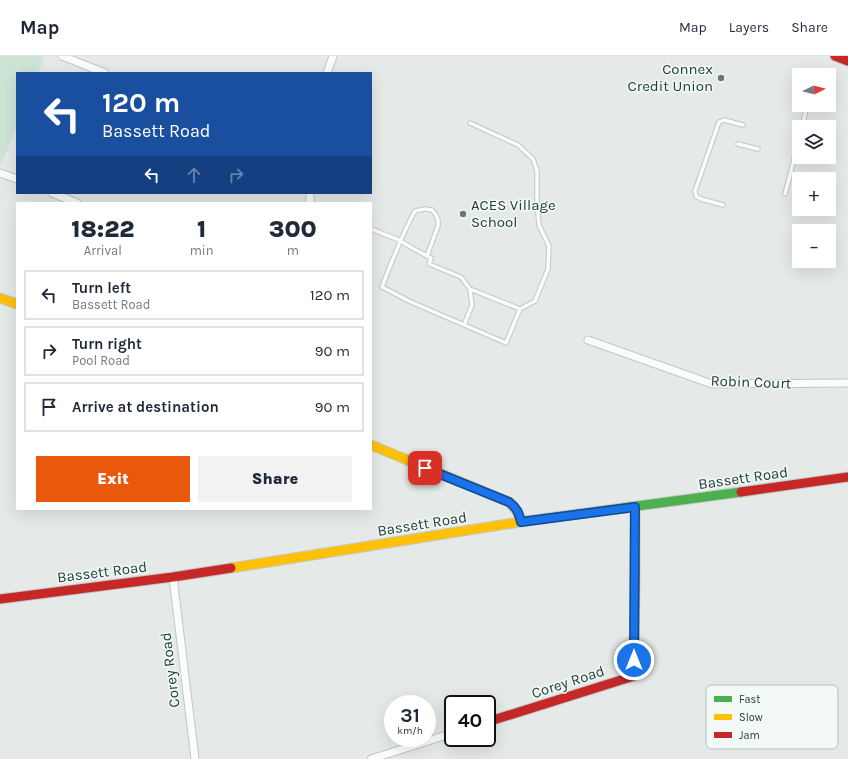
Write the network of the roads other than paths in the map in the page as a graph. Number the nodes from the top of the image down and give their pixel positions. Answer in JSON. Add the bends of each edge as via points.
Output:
{"nodes":[{"id":1,"x":62,"y":56,"type":"edge"},
{"id":2,"x":333,"y":56,"type":"edge"},
{"id":3,"x":835,"y":56,"type":"edge"},
{"id":4,"x":848,"y":61,"type":"edge"},
{"id":5,"x":102,"y":72,"type":"edge"},
{"id":6,"x":327,"y":72,"type":"edge"},
{"id":7,"x":470,"y":123,"type":"dead end"},
{"id":8,"x":743,"y":125,"type":"dead end"},
{"id":9,"x":738,"y":144,"type":"dead end"},
{"id":10,"x":758,"y":149,"type":"dead end"},
{"id":11,"x":794,"y":164,"type":"edge"},
{"id":12,"x":0,"y":173,"type":"edge"},
{"id":13,"x":16,"y":179,"type":"edge"},
{"id":14,"x":54,"y":194,"type":"edge"},
{"id":15,"x":786,"y":194,"type":"dead end"},
{"id":16,"x":74,"y":202,"type":"edge"},
{"id":17,"x":723,"y":205,"type":"dead end"},
{"id":18,"x":372,"y":229,"type":"edge"},
{"id":19,"x":399,"y":240,"type":"junction"},
{"id":20,"x":427,"y":256,"type":"junction"},
{"id":21,"x":470,"y":289,"type":"junction"},
{"id":22,"x":0,"y":298,"type":"edge"},
{"id":23,"x":16,"y":304,"type":"edge"},
{"id":24,"x":520,"y":309,"type":"junction"},
{"id":25,"x":464,"y":325,"type":"junction"},
{"id":26,"x":588,"y":340,"type":"dead end"},
{"id":27,"x":848,"y":383,"type":"edge"},
{"id":28,"x":372,"y":445,"type":"edge"},
{"id":29,"x":848,"y":477,"type":"edge"},
{"id":30,"x":635,"y":507,"type":"junction"},
{"id":31,"x":521,"y":522,"type":"junction"},
{"id":32,"x":173,"y":577,"type":"junction"},
{"id":33,"x":0,"y":599,"type":"edge"},
{"id":34,"x":496,"y":719,"type":"edge"},
{"id":35,"x":444,"y":736,"type":"edge"},
{"id":36,"x":195,"y":759,"type":"edge"},
{"id":37,"x":371,"y":759,"type":"edge"}],
"edges":[{"from":1,"to":5,"type":"street"},
{"from":2,"to":6,"type":"street"},
{"from":3,"to":4,"type":"street"},
{"from":7,"to":24,"type":"lane","via":[[518,145],[533,159],[537,171],[539,225],[549,246],[548,269],[535,301]]},
{"from":8,"to":17,"type":"lane","via":[[724,120],[719,122],[696,191],[696,196],[701,199]]},
{"from":9,"to":10,"type":"lane"},
{"from":11,"to":15,"type":"lane"},
{"from":12,"to":13,"type":"street"},
{"from":14,"to":16,"type":"street"},
{"from":18,"to":19,"type":"lane"},
{"from":19,"to":20,"type":"lane"},
{"from":19,"to":20,"type":"lane","via":[[415,211],[432,210],[438,220],[438,226]]},
{"from":19,"to":25,"type":"lane","via":[[382,287]]},
{"from":20,"to":21,"type":"lane","via":[[431,258],[429,264],[461,277]]},
{"from":21,"to":24,"type":"lane"},
{"from":21,"to":25,"type":"lane","via":[[472,305]]},
{"from":22,"to":23,"type":"street"},
{"from":24,"to":25,"type":"lane","via":[[506,343]]},
{"from":26,"to":27,"type":"street","name":"Robin Court","via":[[712,384]]},
{"from":28,"to":31,"type":"street","via":[[509,502],[515,507]]},
{"from":29,"to":30,"type":"street","name":"Bassett Road"},
{"from":30,"to":31,"type":"street","name":"Bassett Road"},
{"from":30,"to":34,"type":"street","name":"Corey Road","via":[[634,676]]},
{"from":31,"to":32,"type":"street","name":"Bassett Road"},
{"from":32,"to":33,"type":"street","name":"Bassett Road"},
{"from":32,"to":36,"type":"street","name":"Corey Road"},
{"from":35,"to":37,"type":"street"}]}
